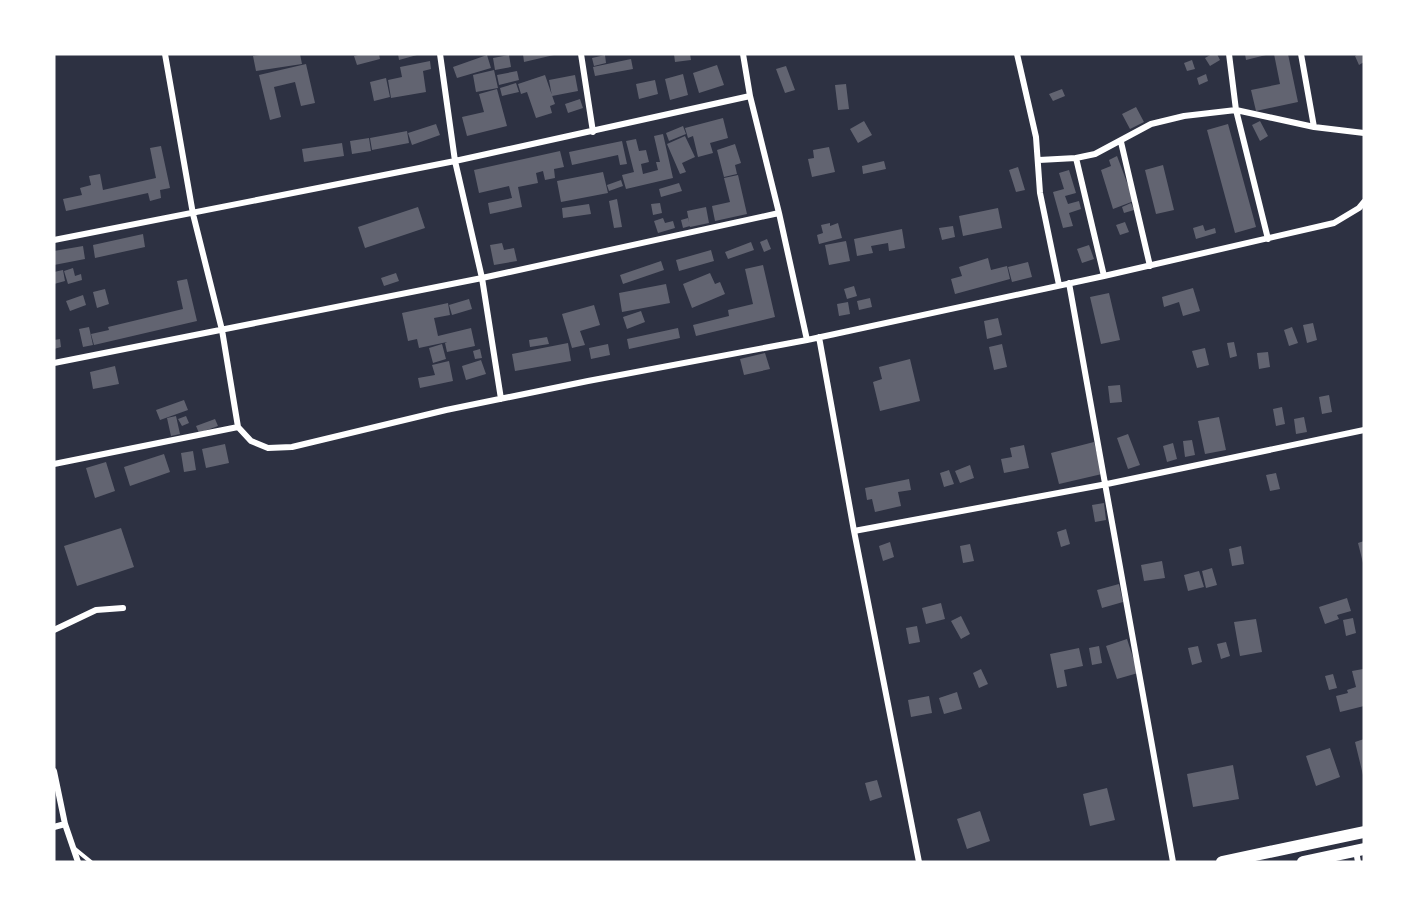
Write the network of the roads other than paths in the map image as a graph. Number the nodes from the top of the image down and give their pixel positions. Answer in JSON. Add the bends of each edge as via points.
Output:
{"nodes":[{"id":1,"x":165,"y":54,"type":"edge"},
{"id":2,"x":440,"y":54,"type":"edge"},
{"id":3,"x":581,"y":54,"type":"edge"},
{"id":4,"x":743,"y":54,"type":"edge"},
{"id":5,"x":1017,"y":54,"type":"edge"},
{"id":6,"x":1228,"y":54,"type":"edge"},
{"id":7,"x":1301,"y":54,"type":"edge"},
{"id":8,"x":750,"y":96,"type":"junction"},
{"id":9,"x":1236,"y":111,"type":"junction"},
{"id":10,"x":1314,"y":127,"type":"junction"},
{"id":11,"x":593,"y":132,"type":"junction"},
{"id":12,"x":1364,"y":133,"type":"edge"},
{"id":13,"x":1120,"y":142,"type":"junction"},
{"id":14,"x":1076,"y":158,"type":"junction"},
{"id":15,"x":1039,"y":160,"type":"junction"},
{"id":16,"x":455,"y":161,"type":"junction"},
{"id":17,"x":1364,"y":202,"type":"edge"},
{"id":18,"x":779,"y":213,"type":"junction"},
{"id":19,"x":193,"y":214,"type":"junction"},
{"id":20,"x":1268,"y":239,"type":"junction"},
{"id":21,"x":54,"y":240,"type":"edge"},
{"id":22,"x":1150,"y":266,"type":"junction"},
{"id":23,"x":1104,"y":276,"type":"junction"},
{"id":24,"x":482,"y":278,"type":"junction"},
{"id":25,"x":1069,"y":284,"type":"junction"},
{"id":26,"x":1059,"y":285,"type":"junction"},
{"id":27,"x":222,"y":330,"type":"junction"},
{"id":28,"x":819,"y":337,"type":"junction"},
{"id":29,"x":807,"y":340,"type":"junction"},
{"id":30,"x":54,"y":363,"type":"edge"},
{"id":31,"x":501,"y":399,"type":"junction"},
{"id":32,"x":238,"y":427,"type":"junction"},
{"id":33,"x":1364,"y":430,"type":"edge"},
{"id":34,"x":54,"y":464,"type":"edge"},
{"id":35,"x":1107,"y":484,"type":"junction"},
{"id":36,"x":854,"y":531,"type":"junction"},
{"id":37,"x":123,"y":608,"type":"dead end"},
{"id":38,"x":54,"y":630,"type":"edge"},
{"id":39,"x":54,"y":771,"type":"edge"},
{"id":40,"x":65,"y":824,"type":"junction"},
{"id":41,"x":54,"y":827,"type":"edge"},
{"id":42,"x":1364,"y":832,"type":"edge"},
{"id":43,"x":75,"y":849,"type":"junction"},
{"id":44,"x":1359,"y":854,"type":"edge"},
{"id":45,"x":78,"y":862,"type":"edge"},
{"id":46,"x":91,"y":862,"type":"edge"},
{"id":47,"x":919,"y":862,"type":"edge"},
{"id":48,"x":1173,"y":862,"type":"edge"},
{"id":49,"x":1222,"y":862,"type":"edge"},
{"id":50,"x":1303,"y":862,"type":"edge"}],
"edges":[{"from":1,"to":19,"type":"street"},
{"from":2,"to":16,"type":"street"},
{"from":3,"to":11,"type":"street"},
{"from":4,"to":8,"type":"street"},
{"from":5,"to":15,"type":"street"},
{"from":6,"to":9,"type":"street"},
{"from":7,"to":10,"type":"street"},
{"from":8,"to":11,"type":"street"},
{"from":8,"to":18,"type":"street"},
{"from":9,"to":10,"type":"street"},
{"from":9,"to":13,"type":"street","via":[[1151,124]]},
{"from":9,"to":20,"type":"street"},
{"from":10,"to":12,"type":"street"},
{"from":11,"to":16,"type":"street"},
{"from":13,"to":14,"type":"street"},
{"from":13,"to":22,"type":"street"},
{"from":14,"to":15,"type":"street"},
{"from":14,"to":23,"type":"street"},
{"from":15,"to":26,"type":"street","via":[[1040,193]]},
{"from":16,"to":19,"type":"street"},
{"from":16,"to":24,"type":"street"},
{"from":17,"to":20,"type":"street","via":[[1334,223]]},
{"from":18,"to":24,"type":"street"},
{"from":18,"to":29,"type":"street"},
{"from":19,"to":21,"type":"street"},
{"from":19,"to":27,"type":"street"},
{"from":20,"to":22,"type":"street"},
{"from":22,"to":23,"type":"street"},
{"from":23,"to":25,"type":"street"},
{"from":24,"to":27,"type":"street"},
{"from":24,"to":31,"type":"street"},
{"from":25,"to":26,"type":"street"},
{"from":25,"to":35,"type":"street"},
{"from":26,"to":28,"type":"street"},
{"from":27,"to":30,"type":"street"},
{"from":27,"to":32,"type":"street"},
{"from":28,"to":29,"type":"street"},
{"from":28,"to":36,"type":"street"},
{"from":29,"to":31,"type":"street"},
{"from":31,"to":32,"type":"street","via":[[292,447],[268,448],[251,441]]},
{"from":32,"to":34,"type":"street"},
{"from":33,"to":35,"type":"street"},
{"from":35,"to":36,"type":"street"},
{"from":35,"to":48,"type":"street"},
{"from":36,"to":47,"type":"street"},
{"from":37,"to":38,"type":"street","via":[[96,610]]},
{"from":39,"to":40,"type":"street"},
{"from":40,"to":41,"type":"street"},
{"from":40,"to":43,"type":"street"},
{"from":42,"to":49,"type":"main road"},
{"from":43,"to":45,"type":"street"},
{"from":43,"to":46,"type":"lane"},
{"from":44,"to":50,"type":"main road"}]}
